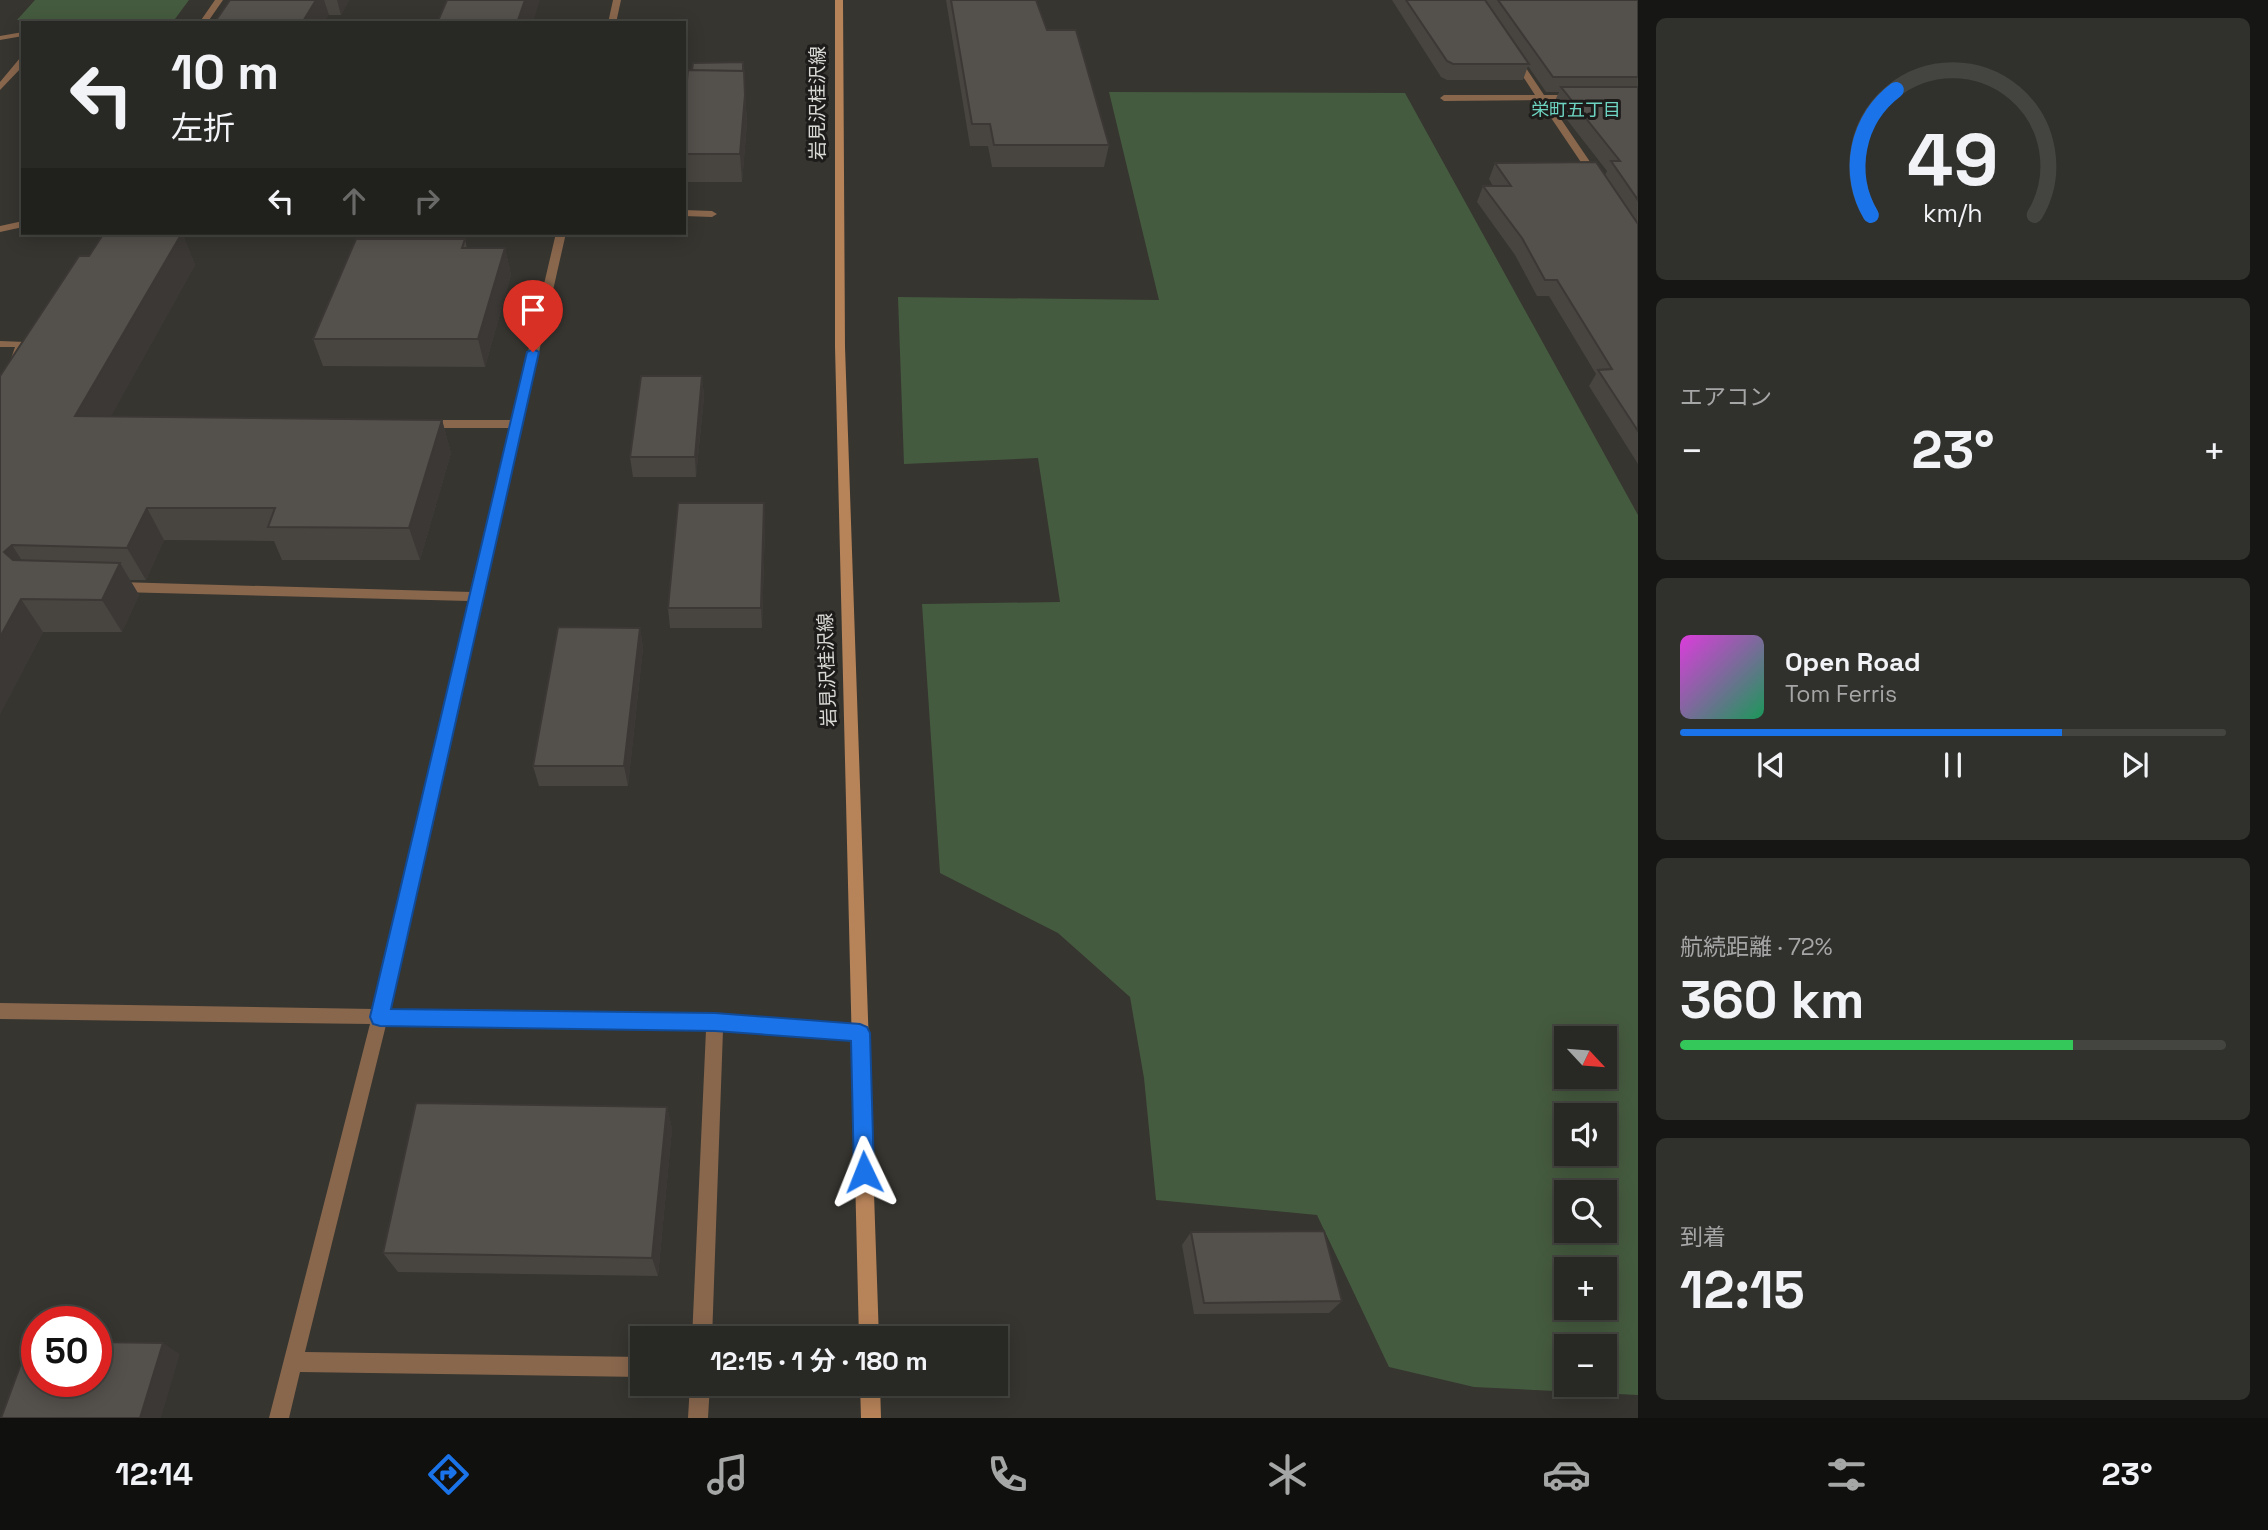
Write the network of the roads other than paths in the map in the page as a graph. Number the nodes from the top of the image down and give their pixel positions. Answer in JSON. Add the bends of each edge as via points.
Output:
{"nodes":[{"id":1,"x":219,"y":0,"type":"edge"},
{"id":2,"x":617,"y":0,"type":"edge"},
{"id":3,"x":839,"y":0,"type":"edge"},
{"id":4,"x":204,"y":21,"type":"edge"},
{"id":5,"x":612,"y":21,"type":"edge"},
{"id":6,"x":21,"y":34,"type":"edge"},
{"id":7,"x":0,"y":38,"type":"edge"},
{"id":8,"x":1513,"y":54,"type":"edge"},
{"id":9,"x":21,"y":62,"type":"edge"},
{"id":10,"x":0,"y":87,"type":"edge"},
{"id":11,"x":1542,"y":97,"type":"junction"},
{"id":12,"x":1583,"y":97,"type":"edge"},
{"id":13,"x":1444,"y":98,"type":"dead end"},
{"id":14,"x":1601,"y":185,"type":"edge"},
{"id":15,"x":686,"y":213,"type":"edge"},
{"id":16,"x":712,"y":214,"type":"dead end"},
{"id":17,"x":21,"y":224,"type":"edge"},
{"id":18,"x":1,"y":228,"type":"edge"},
{"id":19,"x":561,"y":235,"type":"edge"},
{"id":20,"x":0,"y":344,"type":"edge"},
{"id":21,"x":13,"y":365,"type":"edge"},
{"id":22,"x":516,"y":424,"type":"junction"},
{"id":23,"x":419,"y":425,"type":"edge"},
{"id":24,"x":104,"y":587,"type":"edge"},
{"id":25,"x":477,"y":597,"type":"junction"},
{"id":26,"x":0,"y":1011,"type":"edge"},
{"id":27,"x":380,"y":1017,"type":"junction"},
{"id":28,"x":715,"y":1022,"type":"junction"},
{"id":29,"x":860,"y":1033,"type":"junction"},
{"id":30,"x":703,"y":1326,"type":"edge"},
{"id":31,"x":869,"y":1326,"type":"edge"},
{"id":32,"x":292,"y":1362,"type":"junction"},
{"id":33,"x":630,"y":1367,"type":"edge"},
{"id":34,"x":699,"y":1396,"type":"edge"},
{"id":35,"x":871,"y":1396,"type":"edge"},
{"id":36,"x":279,"y":1418,"type":"edge"},
{"id":37,"x":698,"y":1418,"type":"edge"},
{"id":38,"x":872,"y":1418,"type":"edge"}],
"edges":[{"from":1,"to":4,"type":"street"},
{"from":2,"to":5,"type":"street"},
{"from":3,"to":29,"type":"main road","name":"岩見沢桂沢線","via":[[840,347]]},
{"from":6,"to":7,"type":"street"},
{"from":8,"to":11,"type":"street"},
{"from":9,"to":10,"type":"street"},
{"from":11,"to":12,"type":"street"},
{"from":11,"to":13,"type":"street"},
{"from":11,"to":14,"type":"street"},
{"from":15,"to":16,"type":"street"},
{"from":17,"to":18,"type":"street"},
{"from":19,"to":22,"type":"street"},
{"from":20,"to":21,"type":"street","via":[[22,344]]},
{"from":22,"to":23,"type":"street"},
{"from":22,"to":25,"type":"street"},
{"from":24,"to":25,"type":"street"},
{"from":25,"to":27,"type":"street"},
{"from":26,"to":27,"type":"street"},
{"from":27,"to":28,"type":"street"},
{"from":27,"to":32,"type":"street"},
{"from":28,"to":29,"type":"street"},
{"from":28,"to":30,"type":"street"},
{"from":29,"to":31,"type":"main road","name":"岩見沢桂沢線"},
{"from":32,"to":33,"type":"street"},
{"from":32,"to":36,"type":"street"},
{"from":34,"to":37,"type":"street"},
{"from":35,"to":38,"type":"main road"}]}
